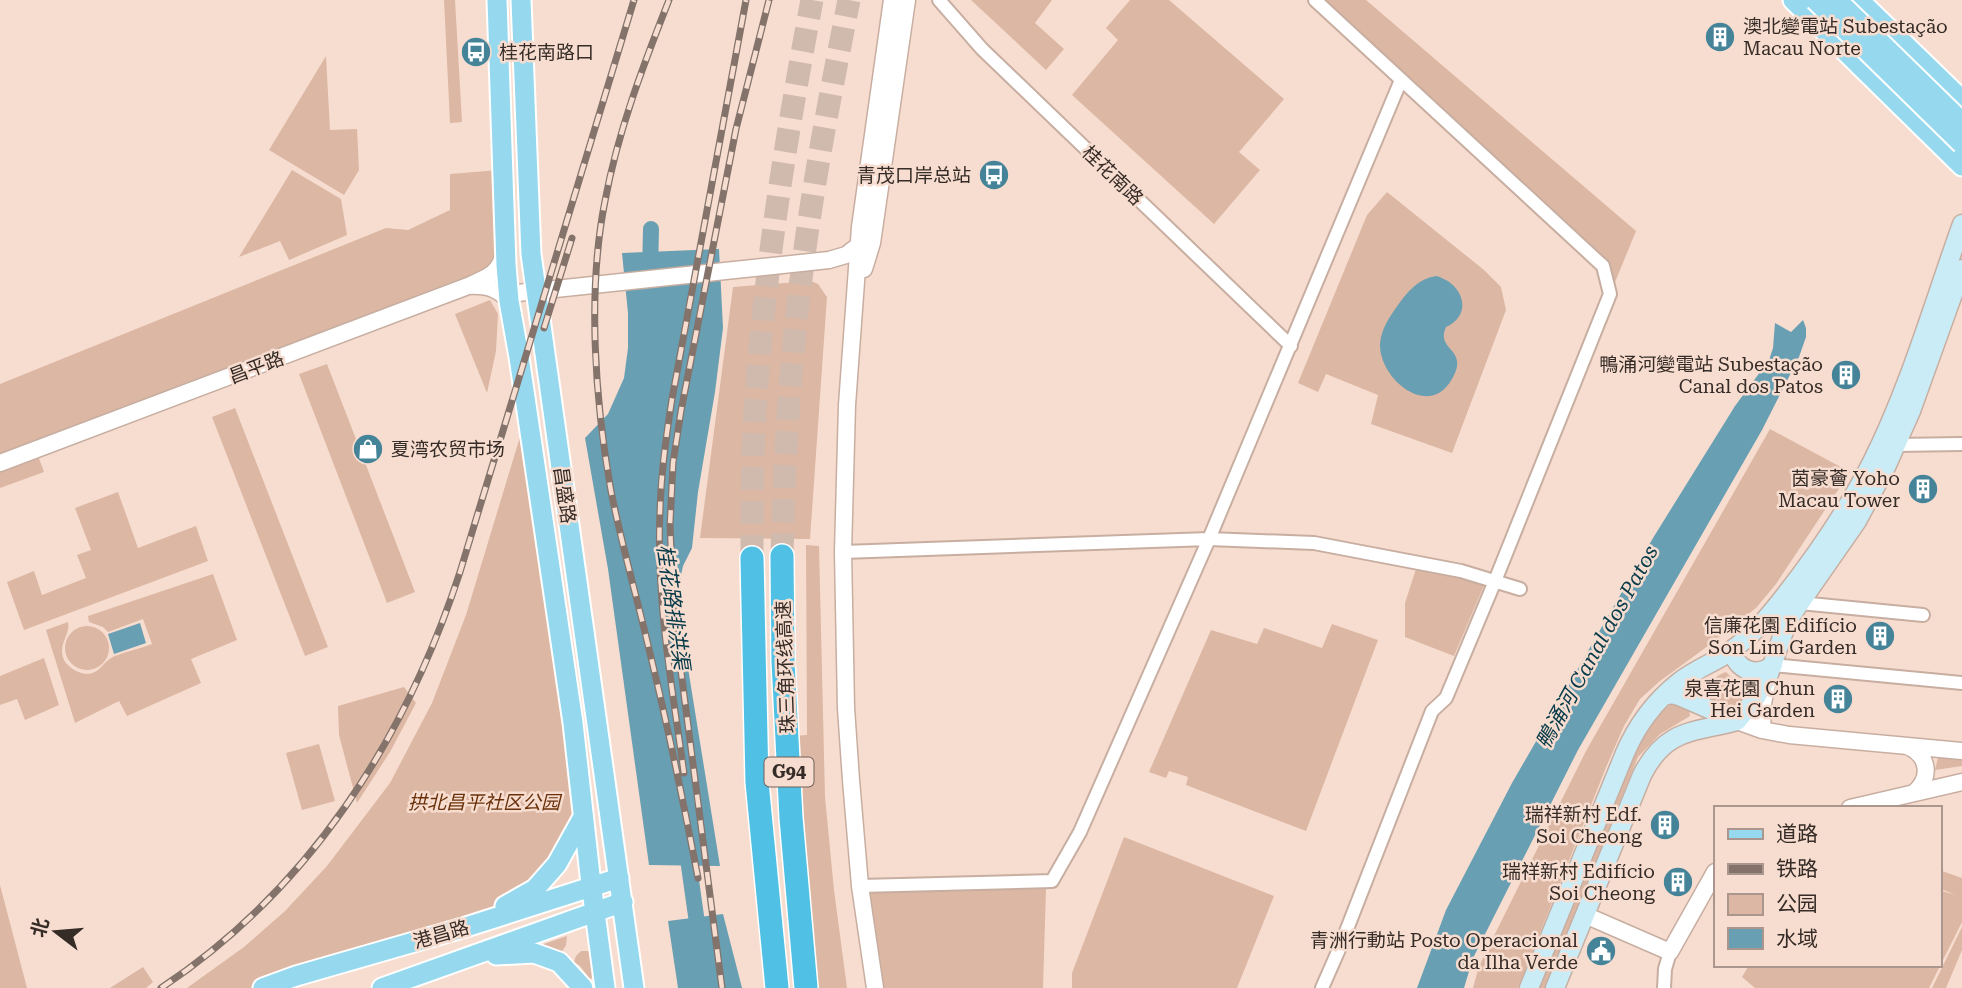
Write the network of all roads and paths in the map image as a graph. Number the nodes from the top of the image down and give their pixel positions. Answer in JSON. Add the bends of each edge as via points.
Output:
{"nodes":[{"id":1,"x":498,"y":0,"type":"edge"},
{"id":2,"x":520,"y":0,"type":"edge"},
{"id":3,"x":892,"y":0,"type":"edge"},
{"id":4,"x":907,"y":0,"type":"edge"},
{"id":5,"x":939,"y":0,"type":"edge"},
{"id":6,"x":1315,"y":0,"type":"edge"},
{"id":7,"x":1793,"y":0,"type":"edge"},
{"id":8,"x":1815,"y":0,"type":"edge"},
{"id":9,"x":1828,"y":0,"type":"edge"},
{"id":10,"x":1837,"y":0,"type":"edge"},
{"id":11,"x":1859,"y":0,"type":"edge"},
{"id":12,"x":1912,"y":52,"type":"junction"},
{"id":13,"x":1852,"y":58,"type":"junction"},
{"id":14,"x":1962,"y":78,"type":"edge"},
{"id":15,"x":1402,"y":80,"type":"junction"},
{"id":16,"x":1962,"y":100,"type":"edge"},
{"id":17,"x":1906,"y":111,"type":"junction"},
{"id":18,"x":1962,"y":122,"type":"edge"},
{"id":19,"x":1961,"y":160,"type":"edge"},
{"id":20,"x":1962,"y":224,"type":"edge"},
{"id":21,"x":505,"y":241,"type":"junction"},
{"id":22,"x":866,"y":244,"type":"junction"},
{"id":23,"x":829,"y":260,"type":"junction"},
{"id":24,"x":533,"y":265,"type":"junction"},
{"id":25,"x":1962,"y":269,"type":"edge"},
{"id":26,"x":468,"y":286,"type":"junction"},
{"id":27,"x":566,"y":288,"type":"junction"},
{"id":28,"x":532,"y":291,"type":"junction"},
{"id":29,"x":856,"y":291,"type":"junction"},
{"id":30,"x":508,"y":292,"type":"junction"},
{"id":31,"x":1291,"y":346,"type":"junction"},
{"id":32,"x":1962,"y":444,"type":"edge"},
{"id":33,"x":1896,"y":445,"type":"junction"},
{"id":34,"x":0,"y":463,"type":"edge"},
{"id":35,"x":1209,"y":539,"type":"junction"},
{"id":36,"x":843,"y":552,"type":"junction"},
{"id":37,"x":782,"y":556,"type":"tunnel mouth"},
{"id":38,"x":751,"y":558,"type":"tunnel mouth"},
{"id":39,"x":1495,"y":581,"type":"junction"},
{"id":40,"x":1520,"y":589,"type":"dead end"},
{"id":41,"x":1800,"y":603,"type":"junction"},
{"id":42,"x":1923,"y":615,"type":"dead end"},
{"id":43,"x":1732,"y":650,"type":"junction"},
{"id":44,"x":1771,"y":670,"type":"junction"},
{"id":45,"x":1962,"y":683,"type":"edge"},
{"id":46,"x":1664,"y":696,"type":"junction"},
{"id":47,"x":1683,"y":697,"type":"junction"},
{"id":48,"x":1737,"y":721,"type":"junction"},
{"id":49,"x":1692,"y":730,"type":"junction"},
{"id":50,"x":1762,"y":730,"type":"junction"},
{"id":51,"x":1907,"y":746,"type":"junction"},
{"id":52,"x":1962,"y":751,"type":"edge"},
{"id":53,"x":1962,"y":782,"type":"edge"},
{"id":54,"x":1914,"y":793,"type":"junction"},
{"id":55,"x":1859,"y":806,"type":"edge"},
{"id":56,"x":583,"y":817,"type":"junction"},
{"id":57,"x":1714,"y":874,"type":"edge"},
{"id":58,"x":619,"y":878,"type":"junction"},
{"id":59,"x":860,"y":886,"type":"junction"},
{"id":60,"x":591,"y":888,"type":"junction"},
{"id":61,"x":623,"y":902,"type":"junction"},
{"id":62,"x":594,"y":912,"type":"junction"},
{"id":63,"x":1585,"y":915,"type":"junction"},
{"id":64,"x":466,"y":927,"type":"junction"},
{"id":65,"x":1670,"y":952,"type":"junction"},
{"id":66,"x":474,"y":956,"type":"junction"},
{"id":67,"x":263,"y":988,"type":"edge"},
{"id":68,"x":382,"y":988,"type":"edge"},
{"id":69,"x":583,"y":988,"type":"edge"},
{"id":70,"x":605,"y":988,"type":"edge"},
{"id":71,"x":634,"y":988,"type":"edge"},
{"id":72,"x":776,"y":988,"type":"edge"},
{"id":73,"x":806,"y":988,"type":"edge"},
{"id":74,"x":875,"y":988,"type":"edge"},
{"id":75,"x":1322,"y":988,"type":"edge"},
{"id":76,"x":1530,"y":988,"type":"edge"},
{"id":77,"x":1555,"y":988,"type":"edge"},
{"id":78,"x":1664,"y":988,"type":"edge"}],
"edges":[{"from":1,"to":21,"type":"main road","name":"昌盛路"},
{"from":2,"to":24,"type":"main road","name":"昌盛路"},
{"from":3,"to":22,"type":"street","via":[[862,215]]},
{"from":4,"to":22,"type":"street"},
{"from":5,"to":31,"type":"street","name":"桂花南路","via":[[982,49]]},
{"from":6,"to":15,"type":"street"},
{"from":7,"to":13,"type":"main road"},
{"from":8,"to":19,"type":"main road","bridge":true},
{"from":9,"to":13,"type":"main road","via":[[1823,16]]},
{"from":10,"to":18,"type":"main road","bridge":true},
{"from":11,"to":12,"type":"main road"},
{"from":12,"to":14,"type":"main road","via":[[1937,71]]},
{"from":12,"to":16,"type":"main road"},
{"from":12,"to":17,"type":"main road","via":[[1930,78],[1935,98],[1923,110]]},
{"from":13,"to":17,"type":"main road"},
{"from":15,"to":31,"type":"street"},
{"from":15,"to":39,"type":"street","via":[[1603,266],[1610,294]]},
{"from":17,"to":19,"type":"main road"},
{"from":20,"to":43,"type":"main road","via":[[1897,406],[1867,471],[1810,564],[1773,611]]},
{"from":21,"to":26,"type":"street","name":"昌平路","via":[[500,266]]},
{"from":21,"to":30,"type":"main road","name":"昌盛路"},
{"from":22,"to":23,"type":"street"},
{"from":22,"to":29,"type":"street"},
{"from":23,"to":27,"type":"street"},
{"from":23,"to":29,"type":"street","via":[[846,270]]},
{"from":24,"to":27,"type":"street","via":[[546,282]]},
{"from":24,"to":28,"type":"main road","name":"昌盛路"},
{"from":25,"to":33,"type":"main road"},
{"from":26,"to":30,"type":"street"},
{"from":26,"to":34,"type":"street","name":"昌平路"},
{"from":27,"to":28,"type":"street"},
{"from":28,"to":30,"type":"street"},
{"from":28,"to":58,"type":"main road","name":"昌盛路"},
{"from":29,"to":36,"type":"street"},
{"from":30,"to":56,"type":"main road","name":"昌盛路"},
{"from":31,"to":35,"type":"street"},
{"from":32,"to":33,"type":"street"},
{"from":33,"to":41,"type":"main road","via":[[1857,521]]},
{"from":35,"to":36,"type":"street"},
{"from":35,"to":39,"type":"street","via":[[1314,543]]},
{"from":35,"to":59,"type":"street","via":[[1080,832],[1052,881]]},
{"from":36,"to":59,"type":"street","via":[[846,708]]},
{"from":37,"to":73,"type":"highway","name":"珠三角环线高速","number":"G94","via":[[791,818]]},
{"from":38,"to":72,"type":"highway","name":"珠三角环线高速","number":"G94","via":[[757,782]]},
{"from":39,"to":40,"type":"street"},
{"from":39,"to":75,"type":"street","via":[[1446,698],[1432,711]]},
{"from":41,"to":42,"type":"street"},
{"from":41,"to":44,"type":"main road","via":[[1788,620]]},
{"from":43,"to":44,"type":"main road","via":[[1735,661],[1747,671]]},
{"from":43,"to":46,"type":"main road","via":[[1690,674]]},
{"from":44,"to":45,"type":"street"},
{"from":44,"to":48,"type":"main road"},
{"from":44,"to":50,"type":"street"},
{"from":46,"to":47,"type":"main road"},
{"from":46,"to":76,"type":"main road","via":[[1631,739]]},
{"from":47,"to":48,"type":"main road"},
{"from":47,"to":49,"type":"main road","via":[[1695,712]]},
{"from":48,"to":49,"type":"main road"},
{"from":48,"to":50,"type":"street"},
{"from":49,"to":63,"type":"main road","via":[[1668,743],[1648,763]]},
{"from":50,"to":51,"type":"street"},
{"from":51,"to":52,"type":"street"},
{"from":51,"to":54,"type":"street","via":[[1921,755],[1927,771]]},
{"from":53,"to":54,"type":"street"},
{"from":54,"to":55,"type":"street"},
{"from":56,"to":60,"type":"main road","name":"昌盛路"},
{"from":56,"to":64,"type":"main road","via":[[556,864],[534,890]]},
{"from":57,"to":65,"type":"street"},
{"from":58,"to":60,"type":"main road","name":"港昌路"},
{"from":58,"to":61,"type":"main road","name":"昌盛路"},
{"from":59,"to":74,"type":"street"},
{"from":60,"to":62,"type":"main road","name":"昌盛路"},
{"from":60,"to":64,"type":"main road","name":"港昌路"},
{"from":61,"to":62,"type":"main road","name":"港昌路"},
{"from":61,"to":71,"type":"main road","name":"昌盛路"},
{"from":62,"to":66,"type":"main road","name":"港昌路"},
{"from":62,"to":70,"type":"main road","name":"昌盛路"},
{"from":63,"to":65,"type":"street"},
{"from":63,"to":77,"type":"main road"},
{"from":64,"to":67,"type":"main road","name":"港昌路"},
{"from":65,"to":78,"type":"street"},
{"from":66,"to":68,"type":"main road","name":"港昌路"},
{"from":66,"to":69,"type":"main road","via":[[534,953],[559,962]]}]}
